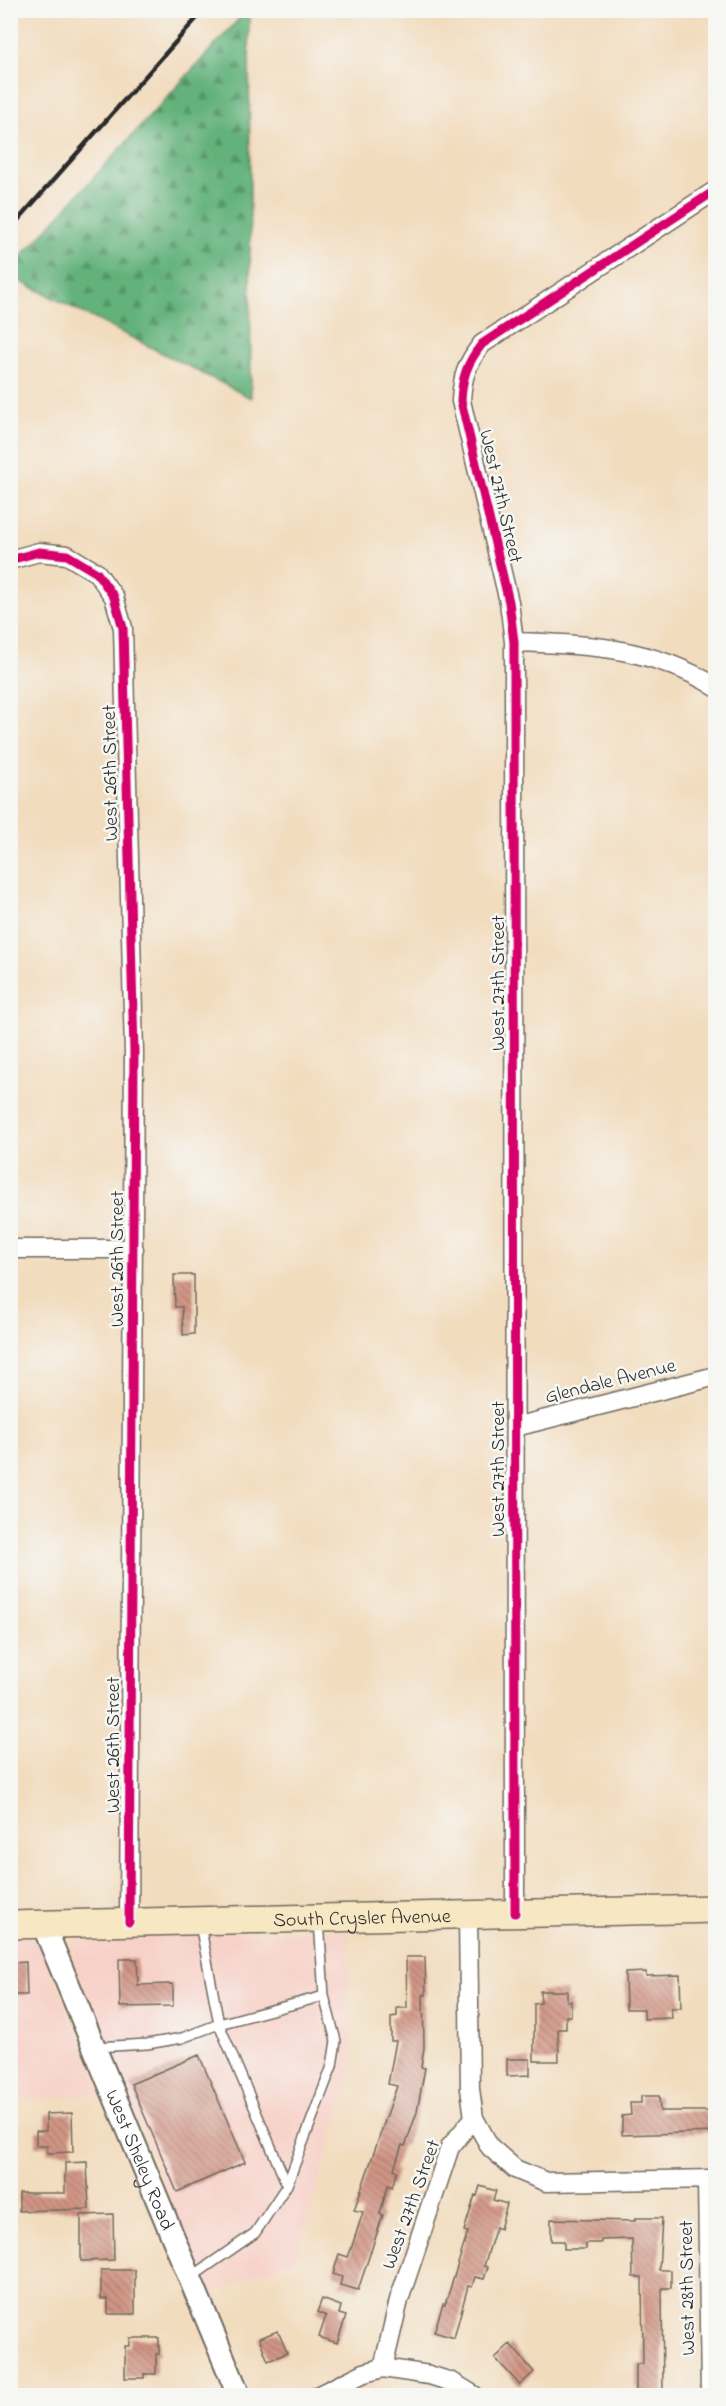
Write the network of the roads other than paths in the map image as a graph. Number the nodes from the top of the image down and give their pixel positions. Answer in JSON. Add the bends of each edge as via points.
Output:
{"nodes":[{"id":1,"x":716,"y":190,"type":"edge"},
{"id":2,"x":10,"y":560,"type":"edge"},
{"id":3,"x":514,"y":642,"type":"junction"},
{"id":4,"x":716,"y":687,"type":"edge"},
{"id":5,"x":10,"y":1249,"type":"edge"},
{"id":6,"x":134,"y":1249,"type":"junction"},
{"id":7,"x":716,"y":1376,"type":"edge"},
{"id":8,"x":515,"y":1427,"type":"junction"},
{"id":9,"x":716,"y":1909,"type":"edge"},
{"id":10,"x":515,"y":1913,"type":"junction"},
{"id":11,"x":468,"y":1914,"type":"junction"},
{"id":12,"x":319,"y":1918,"type":"junction"},
{"id":13,"x":199,"y":1921,"type":"junction"},
{"id":14,"x":129,"y":1922,"type":"junction"},
{"id":15,"x":43,"y":1924,"type":"junction"},
{"id":16,"x":10,"y":1925,"type":"edge"},
{"id":17,"x":324,"y":1996,"type":"junction"},
{"id":18,"x":219,"y":2024,"type":"junction"},
{"id":19,"x":94,"y":2047,"type":"junction"},
{"id":20,"x":474,"y":2118,"type":"junction"},
{"id":21,"x":711,"y":2179,"type":"edge"},
{"id":22,"x":288,"y":2185,"type":"junction"},
{"id":23,"x":190,"y":2278,"type":"junction"},
{"id":24,"x":383,"y":2368,"type":"junction"},
{"id":25,"x":239,"y":2396,"type":"edge"},
{"id":26,"x":317,"y":2396,"type":"edge"},
{"id":27,"x":475,"y":2396,"type":"edge"},
{"id":28,"x":710,"y":2396,"type":"edge"}],
"edges":[{"from":1,"to":3,"type":"street","name":"West 27th Street","via":[[482,344],[469,360],[462,380],[461,402],[509,602]]},
{"from":2,"to":6,"type":"street","name":"West 26th Street","via":[[39,552],[67,555],[97,573],[114,597],[123,628],[134,1052]]},
{"from":3,"to":4,"type":"street","via":[[588,644],[653,657]]},
{"from":3,"to":8,"type":"street","name":"West 27th Street"},
{"from":5,"to":6,"type":"street"},
{"from":6,"to":14,"type":"street","name":"West 26th Street"},
{"from":7,"to":8,"type":"street","name":"Glendale Avenue"},
{"from":8,"to":10,"type":"street","name":"West 27th Street"},
{"from":9,"to":10,"type":"main road","name":"South Crysler Avenue"},
{"from":10,"to":11,"type":"main road","name":"South Crysler Avenue"},
{"from":11,"to":12,"type":"main road","name":"South Crysler Avenue"},
{"from":11,"to":20,"type":"street","via":[[470,2089]]},
{"from":12,"to":13,"type":"main road","name":"South Crysler Avenue"},
{"from":12,"to":17,"type":"lane"},
{"from":13,"to":14,"type":"main road","name":"South Crysler Avenue"},
{"from":13,"to":18,"type":"lane"},
{"from":14,"to":15,"type":"main road","name":"South Crysler Avenue"},
{"from":15,"to":16,"type":"main road","name":"South Crysler Avenue"},
{"from":15,"to":19,"type":"street","name":"West Sheley Road"},
{"from":17,"to":18,"type":"lane"},
{"from":17,"to":22,"type":"lane","via":[[336,2041],[332,2066]]},
{"from":18,"to":19,"type":"lane","via":[[147,2044]]},
{"from":18,"to":22,"type":"lane"},
{"from":19,"to":23,"type":"street","name":"West Sheley Road"},
{"from":20,"to":21,"type":"street","via":[[490,2147],[515,2169],[546,2182]]},
{"from":20,"to":24,"type":"street","name":"West 27th Street","via":[[450,2147],[399,2300]]},
{"from":21,"to":28,"type":"street","name":"West 28th Street"},
{"from":22,"to":23,"type":"lane","via":[[255,2233]]},
{"from":23,"to":25,"type":"street","name":"West Sheley Road"},
{"from":24,"to":26,"type":"street"},
{"from":24,"to":27,"type":"street","via":[[429,2375],[452,2382]]}]}
